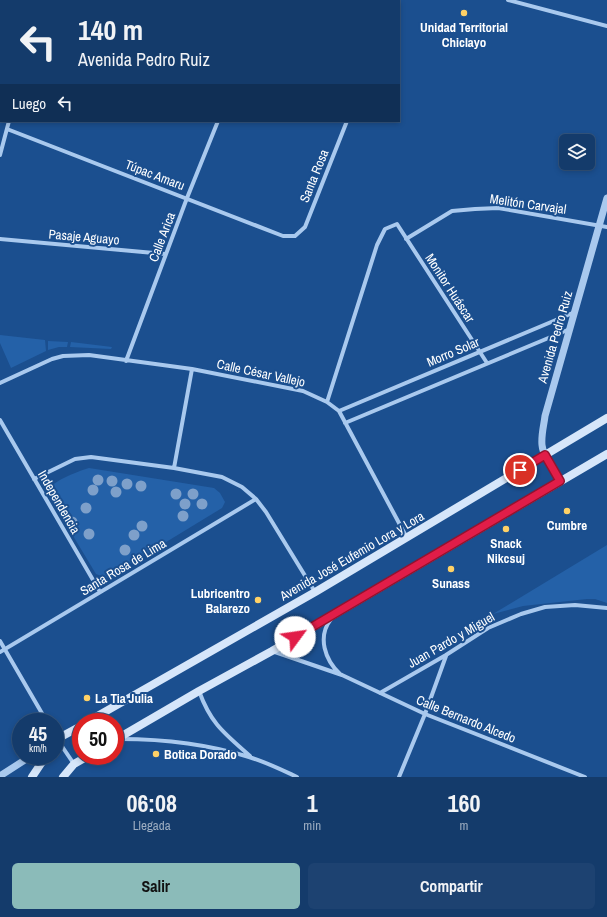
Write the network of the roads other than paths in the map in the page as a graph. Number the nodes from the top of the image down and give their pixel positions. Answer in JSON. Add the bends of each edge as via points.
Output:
{"nodes":[{"id":1,"x":508,"y":0,"type":"edge"},
{"id":2,"x":607,"y":26,"type":"edge"},
{"id":3,"x":9,"y":122,"type":"edge"},
{"id":4,"x":218,"y":122,"type":"edge"},
{"id":5,"x":347,"y":122,"type":"edge"},
{"id":6,"x":7,"y":129,"type":"junction"},
{"id":7,"x":0,"y":155,"type":"edge"},
{"id":8,"x":187,"y":198,"type":"junction"},
{"id":9,"x":607,"y":198,"type":"edge"},
{"id":10,"x":599,"y":225,"type":"junction"},
{"id":11,"x":607,"y":227,"type":"edge"},
{"id":12,"x":295,"y":236,"type":"joint"},
{"id":13,"x":406,"y":238,"type":"junction"},
{"id":14,"x":0,"y":240,"type":"edge"},
{"id":15,"x":166,"y":254,"type":"junction"},
{"id":16,"x":575,"y":311,"type":"junction"},
{"id":17,"x":570,"y":329,"type":"junction"},
{"id":18,"x":480,"y":351,"type":"junction"},
{"id":19,"x":126,"y":360,"type":"junction"},
{"id":20,"x":487,"y":363,"type":"junction"},
{"id":21,"x":192,"y":369,"type":"junction"},
{"id":22,"x":0,"y":382,"type":"edge"},
{"id":23,"x":327,"y":402,"type":"junction"},
{"id":24,"x":339,"y":411,"type":"junction"},
{"id":25,"x":607,"y":418,"type":"edge"},
{"id":26,"x":0,"y":420,"type":"edge"},
{"id":27,"x":345,"y":423,"type":"junction"},
{"id":28,"x":607,"y":454,"type":"edge"},
{"id":29,"x":545,"y":455,"type":"junction"},
{"id":30,"x":174,"y":468,"type":"junction"},
{"id":31,"x":34,"y":480,"type":"junction"},
{"id":32,"x":560,"y":481,"type":"junction"},
{"id":33,"x":256,"y":499,"type":"junction"},
{"id":34,"x":407,"y":538,"type":"junction"},
{"id":35,"x":100,"y":592,"type":"junction"},
{"id":36,"x":315,"y":592,"type":"junction"},
{"id":37,"x":607,"y":608,"type":"edge"},
{"id":38,"x":336,"y":612,"type":"junction"},
{"id":39,"x":0,"y":641,"type":"edge"},
{"id":40,"x":5,"y":650,"type":"junction"},
{"id":41,"x":272,"y":651,"type":"junction"},
{"id":42,"x":0,"y":652,"type":"edge"},
{"id":43,"x":446,"y":655,"type":"junction"},
{"id":44,"x":342,"y":676,"type":"junction"},
{"id":45,"x":199,"y":691,"type":"junction"},
{"id":46,"x":380,"y":693,"type":"junction"},
{"id":47,"x":42,"y":713,"type":"edge"},
{"id":48,"x":103,"y":713,"type":"edge"},
{"id":49,"x":425,"y":714,"type":"junction"},
{"id":50,"x":124,"y":735,"type":"edge"},
{"id":51,"x":124,"y":740,"type":"edge"},
{"id":52,"x":64,"y":750,"type":"edge"},
{"id":53,"x":251,"y":758,"type":"junction"},
{"id":54,"x":72,"y":761,"type":"edge"},
{"id":55,"x":17,"y":765,"type":"edge"},
{"id":56,"x":40,"y":765,"type":"edge"},
{"id":57,"x":73,"y":765,"type":"edge"},
{"id":58,"x":0,"y":776,"type":"edge"},
{"id":59,"x":32,"y":777,"type":"edge"},
{"id":60,"x":63,"y":777,"type":"edge"},
{"id":61,"x":297,"y":777,"type":"edge"},
{"id":62,"x":399,"y":777,"type":"edge"},
{"id":63,"x":585,"y":777,"type":"edge"}],
"edges":[{"from":1,"to":2,"type":"street"},
{"from":3,"to":6,"type":"street"},
{"from":4,"to":8,"type":"street","name":"Calle Arica"},
{"from":5,"to":12,"type":"street","name":"Santa Rosa","via":[[305,227]]},
{"from":6,"to":7,"type":"street"},
{"from":6,"to":8,"type":"street","name":"Túpac Amaru"},
{"from":8,"to":12,"type":"street","name":"Túpac Amaru","via":[[283,236]]},
{"from":8,"to":15,"type":"street","name":"Calle Arica"},
{"from":9,"to":10,"type":"street","name":"Avenida Pedro Ruiz"},
{"from":10,"to":11,"type":"street","name":"Melitón Carvajal"},
{"from":10,"to":13,"type":"street","name":"Melitón Carvajal","via":[[498,208],[475,209],[452,211]]},
{"from":10,"to":16,"type":"street","name":"Avenida Pedro Ruiz"},
{"from":13,"to":18,"type":"street","name":"Monitor Huáscar"},
{"from":13,"to":23,"type":"street","name":"Monitor Huáscar","via":[[397,224],[385,229],[377,245]]},
{"from":14,"to":15,"type":"street","name":"Pasaje Aguayo"},
{"from":15,"to":19,"type":"street","name":"Calle Arica"},
{"from":16,"to":17,"type":"street","name":"Avenida Pedro Ruiz"},
{"from":16,"to":18,"type":"street","name":"Morro Solar"},
{"from":17,"to":20,"type":"street","name":"Morro Solar"},
{"from":17,"to":29,"type":"street","name":"Avenida Pedro Ruiz","via":[[543,428],[542,445]]},
{"from":18,"to":20,"type":"street","name":"Monitor Huáscar"},
{"from":18,"to":24,"type":"street","name":"Morro Solar"},
{"from":19,"to":21,"type":"street","name":"Calle César Vallejo"},
{"from":19,"to":22,"type":"street","name":"Calle César Vallejo","via":[[88,355],[63,356]]},
{"from":20,"to":27,"type":"street","name":"Morro Solar"},
{"from":21,"to":23,"type":"street","name":"Calle César Vallejo","via":[[303,392]]},
{"from":21,"to":30,"type":"street"},
{"from":23,"to":24,"type":"street","name":"Calle César Vallejo"},
{"from":24,"to":27,"type":"street","name":"Calle César Vallejo"},
{"from":25,"to":29,"type":"main road","name":"Avenida José Eufemio Lora y Lora"},
{"from":26,"to":31,"type":"street","name":"Independencia"},
{"from":27,"to":34,"type":"street","name":"Calle César Vallejo"},
{"from":28,"to":32,"type":"main road"},
{"from":29,"to":32,"type":"street","name":"Avenida Pedro Ruiz"},
{"from":29,"to":34,"type":"main road","name":"Avenida José Eufemio Lora y Lora"},
{"from":30,"to":31,"type":"street","via":[[92,457],[75,459]]},
{"from":30,"to":33,"type":"street","via":[[222,478],[242,487]]},
{"from":31,"to":35,"type":"street","name":"Independencia"},
{"from":32,"to":38,"type":"main road"},
{"from":33,"to":35,"type":"street","name":"Santa Rosa de Lima"},
{"from":33,"to":36,"type":"street"},
{"from":34,"to":36,"type":"main road","name":"Avenida José Eufemio Lora y Lora"},
{"from":35,"to":40,"type":"street","name":"Santa Rosa de Lima"},
{"from":36,"to":48,"type":"main road","name":"Avenida José Eufemio Lora y Lora"},
{"from":37,"to":43,"type":"street","name":"Juan Pardo y Miguel","via":[[575,605],[545,607],[521,614],[488,628]]},
{"from":38,"to":41,"type":"main road"},
{"from":38,"to":44,"type":"street","name":"Calle Bernardo Alcedo","via":[[324,633],[324,645],[326,657]]},
{"from":39,"to":40,"type":"street"},
{"from":40,"to":42,"type":"street","name":"Santa Rosa de Lima"},
{"from":40,"to":47,"type":"street"},
{"from":41,"to":44,"type":"street","name":"Calle Bernardo Alcedo"},
{"from":41,"to":45,"type":"main road"},
{"from":43,"to":46,"type":"street","name":"Juan Pardo y Miguel"},
{"from":43,"to":49,"type":"street"},
{"from":44,"to":46,"type":"street","name":"Calle Bernardo Alcedo"},
{"from":45,"to":50,"type":"main road"},
{"from":45,"to":53,"type":"street","via":[[213,721]]},
{"from":46,"to":49,"type":"street","name":"Calle Bernardo Alcedo"},
{"from":49,"to":62,"type":"street"},
{"from":49,"to":63,"type":"street","name":"Calle Bernardo Alcedo"},
{"from":51,"to":53,"type":"street","via":[[147,739],[200,745]]},
{"from":52,"to":54,"type":"street"},
{"from":53,"to":61,"type":"street"},
{"from":55,"to":58,"type":"street"},
{"from":56,"to":59,"type":"main road"},
{"from":57,"to":60,"type":"main road"}]}
